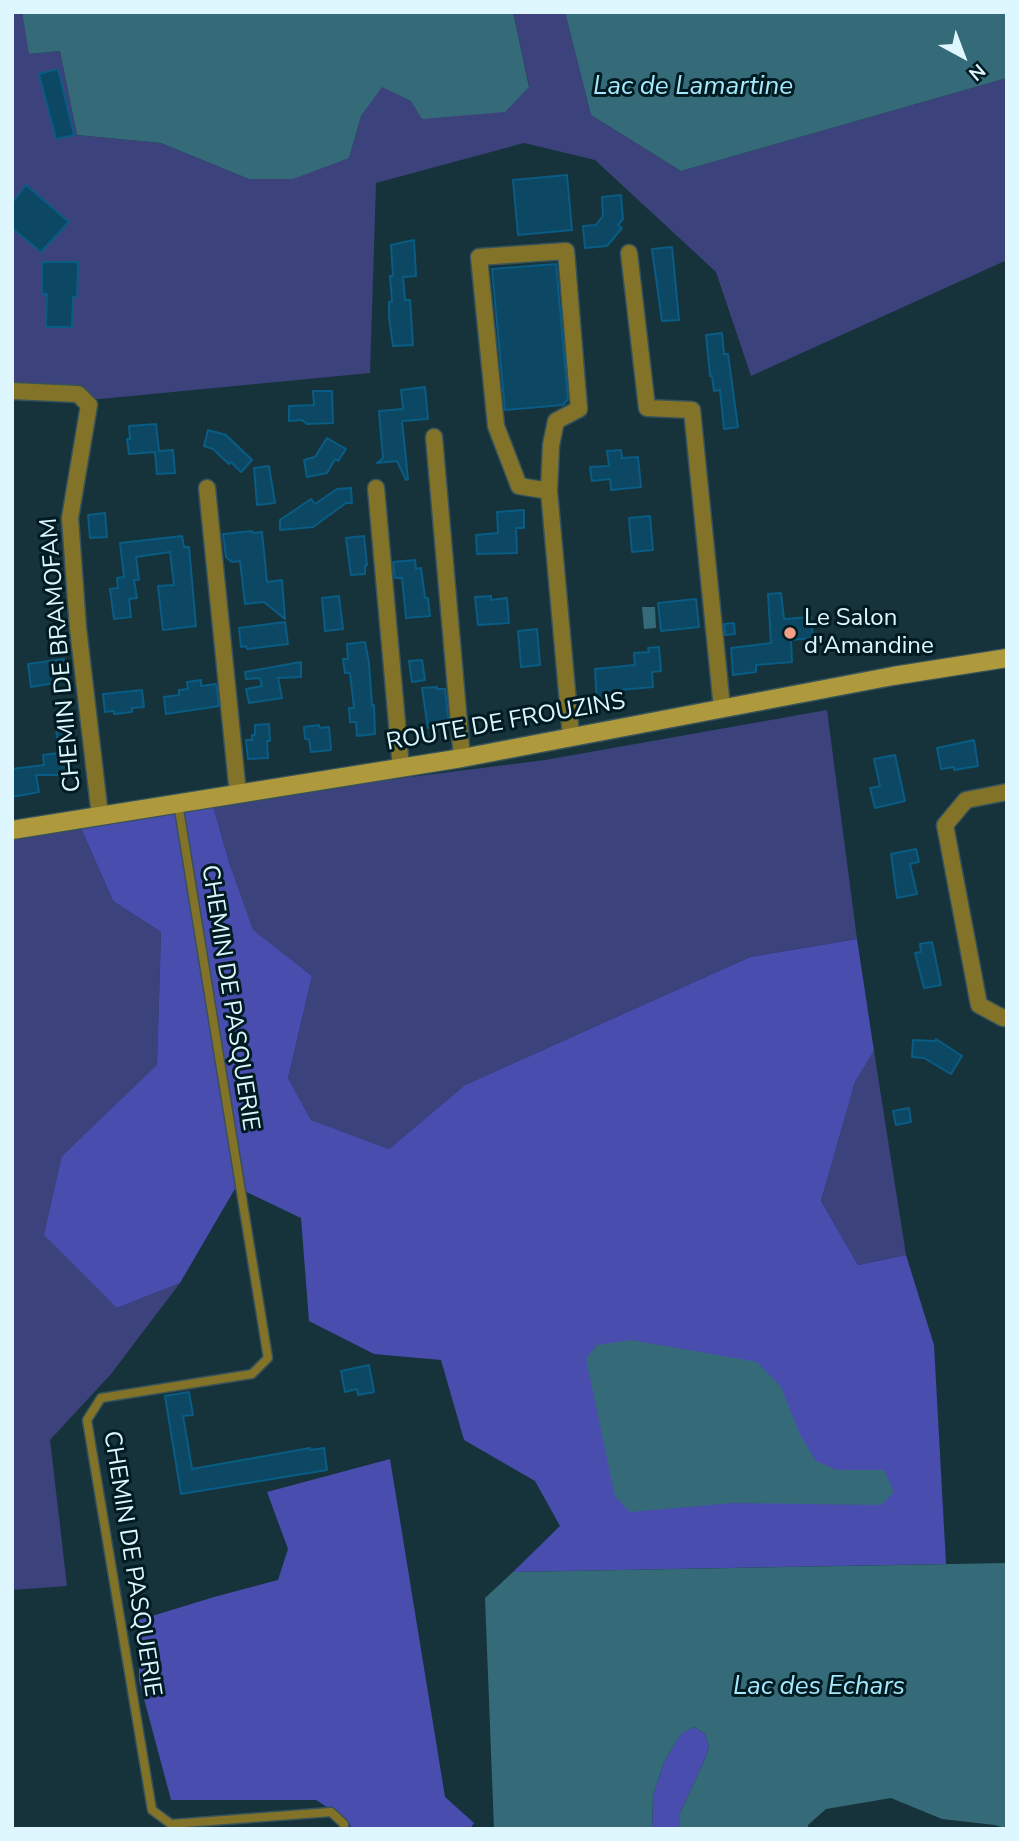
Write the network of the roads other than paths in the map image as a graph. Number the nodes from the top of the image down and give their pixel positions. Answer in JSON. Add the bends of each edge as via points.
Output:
{"nodes":[{"id":1,"x":629,"y":253,"type":"dead end"},
{"id":2,"x":12,"y":391,"type":"edge"},
{"id":3,"x":435,"y":437,"type":"dead end"},
{"id":4,"x":207,"y":488,"type":"dead end"},
{"id":5,"x":376,"y":488,"type":"dead end"},
{"id":6,"x":549,"y":492,"type":"junction"},
{"id":7,"x":1007,"y":658,"type":"edge"},
{"id":8,"x":722,"y":708,"type":"junction"},
{"id":9,"x":571,"y":736,"type":"junction"},
{"id":10,"x":462,"y":758,"type":"junction"},
{"id":11,"x":401,"y":768,"type":"junction"},
{"id":12,"x":1007,"y":792,"type":"edge"},
{"id":13,"x":238,"y":794,"type":"junction"},
{"id":14,"x":177,"y":803,"type":"junction"},
{"id":15,"x":100,"y":816,"type":"junction"},
{"id":16,"x":12,"y":830,"type":"edge"},
{"id":17,"x":1007,"y":1017,"type":"edge"},
{"id":18,"x":344,"y":1829,"type":"edge"}],
"edges":[{"from":1,"to":8,"type":"street","via":[[647,408],[692,411]]},
{"from":2,"to":15,"type":"street","name":"CHEMIN DE BRAMOFAM","via":[[78,394],[89,405],[70,518]]},
{"from":3,"to":10,"type":"street"},
{"from":4,"to":13,"type":"street"},
{"from":5,"to":11,"type":"street"},
{"from":6,"to":6,"type":"street","via":[[556,421],[579,409],[566,251],[479,257],[496,426],[519,486]]},
{"from":6,"to":9,"type":"street"},
{"from":7,"to":8,"type":"main road","name":"ROUTE DE FROUZINS"},
{"from":8,"to":9,"type":"main road","name":"ROUTE DE FROUZINS"},
{"from":9,"to":10,"type":"main road","name":"ROUTE DE FROUZINS"},
{"from":10,"to":11,"type":"main road","name":"ROUTE DE FROUZINS"},
{"from":11,"to":13,"type":"main road","name":"ROUTE DE FROUZINS"},
{"from":12,"to":17,"type":"street","via":[[966,800],[945,825],[979,1005]]},
{"from":13,"to":14,"type":"main road","name":"ROUTE DE FROUZINS"},
{"from":14,"to":15,"type":"main road","name":"ROUTE DE FROUZINS"},
{"from":14,"to":18,"type":"lane","name":"CHEMIN DE PASQUERIE","via":[[268,1358],[253,1374],[101,1398],[87,1420],[152,1810],[171,1824],[331,1812]]},
{"from":15,"to":16,"type":"main road","name":"ROUTE DE FROUZINS"}]}
